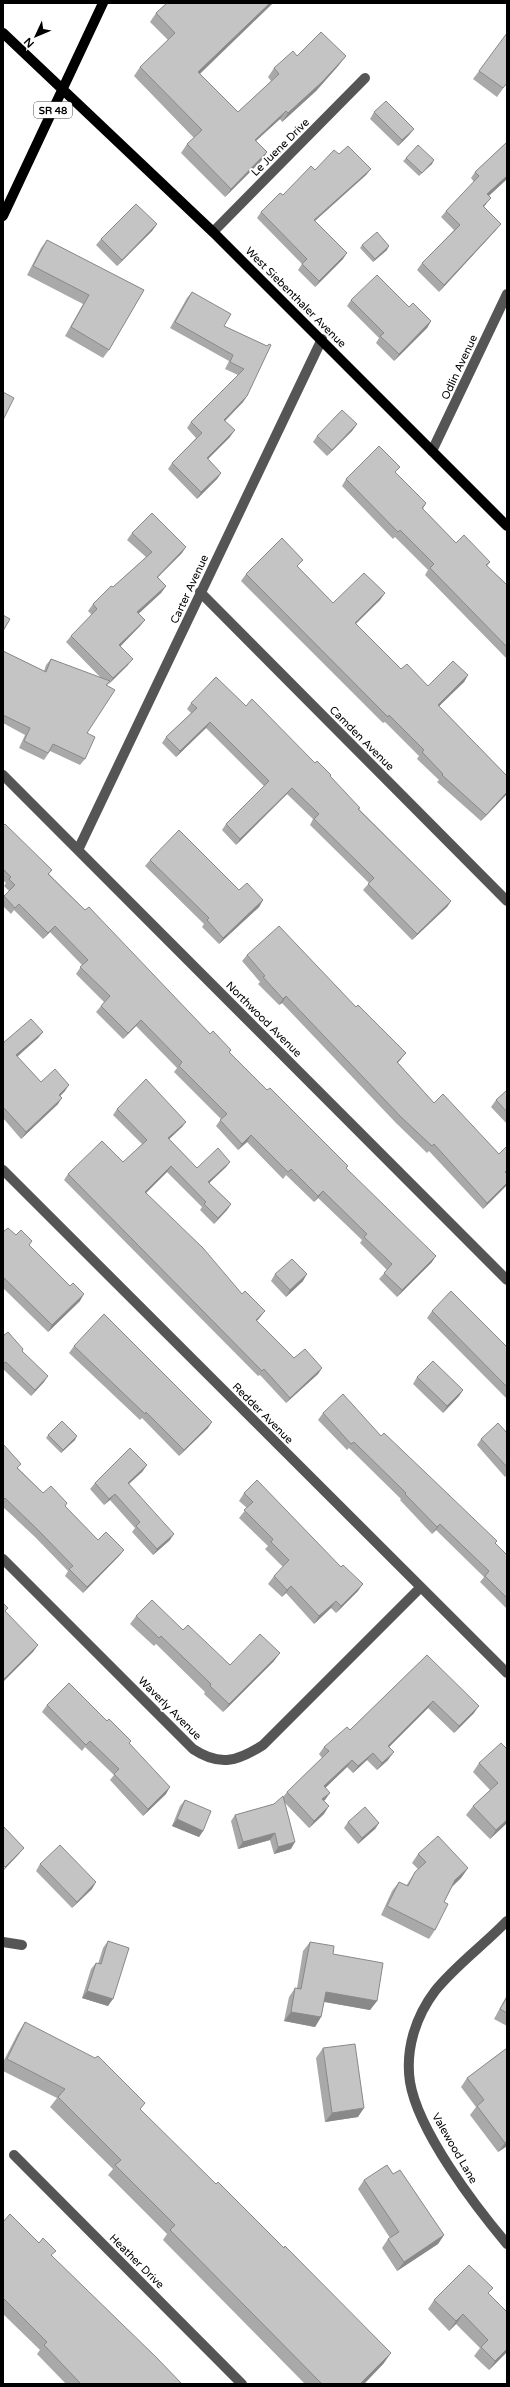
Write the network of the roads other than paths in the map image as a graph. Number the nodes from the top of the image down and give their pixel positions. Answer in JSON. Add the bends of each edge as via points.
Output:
{"nodes":[{"id":1,"x":103,"y":3,"type":"edge"},
{"id":2,"x":3,"y":33,"type":"edge"},
{"id":3,"x":365,"y":78,"type":"dead end"},
{"id":4,"x":62,"y":90,"type":"junction"},
{"id":5,"x":3,"y":216,"type":"edge"},
{"id":6,"x":213,"y":232,"type":"junction"},
{"id":7,"x":507,"y":294,"type":"edge"},
{"id":8,"x":322,"y":339,"type":"junction"},
{"id":9,"x":432,"y":451,"type":"junction"},
{"id":10,"x":507,"y":526,"type":"edge"},
{"id":11,"x":200,"y":592,"type":"junction"},
{"id":12,"x":3,"y":775,"type":"edge"},
{"id":13,"x":78,"y":850,"type":"junction"},
{"id":14,"x":507,"y":901,"type":"edge"},
{"id":15,"x":3,"y":1170,"type":"edge"},
{"id":16,"x":507,"y":1280,"type":"edge"},
{"id":17,"x":3,"y":1560,"type":"edge"},
{"id":18,"x":420,"y":1588,"type":"junction"},
{"id":19,"x":507,"y":1673,"type":"edge"},
{"id":20,"x":507,"y":1921,"type":"edge"},
{"id":21,"x":3,"y":1942,"type":"edge"},
{"id":22,"x":22,"y":1945,"type":"dead end"},
{"id":23,"x":14,"y":2155,"type":"dead end"},
{"id":24,"x":507,"y":2244,"type":"edge"},
{"id":25,"x":242,"y":2384,"type":"edge"}],
"edges":[{"from":1,"to":4,"type":"main road","number":"SR 48"},
{"from":2,"to":4,"type":"main road","name":"West Siebenthaler Avenue"},
{"from":3,"to":6,"type":"street","name":"Le Juene Drive"},
{"from":4,"to":5,"type":"main road","number":"SR 48"},
{"from":4,"to":6,"type":"main road","name":"West Siebenthaler Avenue"},
{"from":6,"to":8,"type":"main road","name":"West Siebenthaler Avenue"},
{"from":7,"to":9,"type":"street","name":"Odlin Avenue"},
{"from":8,"to":9,"type":"main road","name":"West Siebenthaler Avenue"},
{"from":8,"to":11,"type":"street","name":"Carter Avenue"},
{"from":9,"to":10,"type":"main road","name":"West Siebenthaler Avenue"},
{"from":11,"to":13,"type":"street","name":"Carter Avenue"},
{"from":11,"to":14,"type":"street","name":"Camden Avenue"},
{"from":12,"to":13,"type":"street","name":"Northwood Avenue"},
{"from":13,"to":16,"type":"street","name":"Northwood Avenue"},
{"from":15,"to":18,"type":"street","name":"Redder Avenue"},
{"from":17,"to":18,"type":"street","name":"Waverly Avenue","via":[[193,1749],[202,1755],[224,1761],[246,1756],[263,1745]]},
{"from":18,"to":19,"type":"street","name":"Redder Avenue"},
{"from":20,"to":24,"type":"street","name":"Valewood Lane","via":[[435,1991],[415,2026],[409,2060],[410,2082],[426,2126],[466,2191]]},
{"from":21,"to":22,"type":"street"},
{"from":23,"to":25,"type":"street","name":"Heather Drive"}]}
